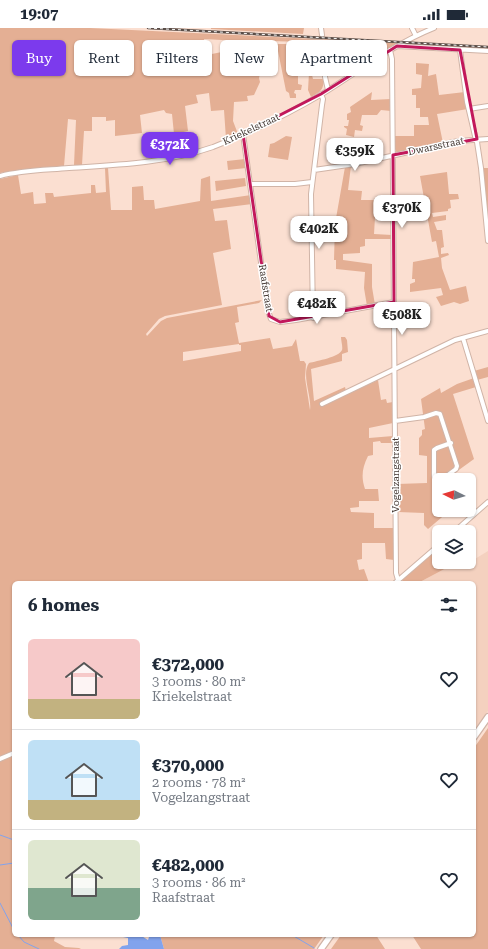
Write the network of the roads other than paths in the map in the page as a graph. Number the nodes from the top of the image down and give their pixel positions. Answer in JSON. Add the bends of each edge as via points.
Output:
{"nodes":[{"id":1,"x":321,"y":28,"type":"edge"},
{"id":2,"x":412,"y":28,"type":"edge"},
{"id":3,"x":434,"y":28,"type":"edge"},
{"id":4,"x":322,"y":35,"type":"dead end"},
{"id":5,"x":416,"y":36,"type":"junction"},
{"id":6,"x":397,"y":46,"type":"junction"},
{"id":7,"x":390,"y":50,"type":"junction"},
{"id":8,"x":460,"y":50,"type":"junction"},
{"id":9,"x":488,"y":51,"type":"edge"},
{"id":10,"x":326,"y":76,"type":"edge"},
{"id":11,"x":328,"y":90,"type":"junction"},
{"id":12,"x":320,"y":94,"type":"junction"},
{"id":13,"x":488,"y":106,"type":"edge"},
{"id":14,"x":469,"y":109,"type":"junction"},
{"id":15,"x":243,"y":134,"type":"junction"},
{"id":16,"x":476,"y":139,"type":"junction"},
{"id":17,"x":488,"y":139,"type":"edge"},
{"id":18,"x":393,"y":155,"type":"junction"},
{"id":19,"x":314,"y":170,"type":"junction"},
{"id":20,"x":0,"y":176,"type":"edge"},
{"id":21,"x":312,"y":182,"type":"junction"},
{"id":22,"x":250,"y":184,"type":"junction"},
{"id":23,"x":488,"y":241,"type":"edge"},
{"id":24,"x":394,"y":302,"type":"junction"},
{"id":25,"x":313,"y":318,"type":"junction"},
{"id":26,"x":488,"y":331,"type":"edge"},
{"id":27,"x":463,"y":338,"type":"junction"},
{"id":28,"x":395,"y":369,"type":"junction"},
{"id":29,"x":322,"y":404,"type":"dead end"},
{"id":30,"x":395,"y":421,"type":"junction"},
{"id":31,"x":488,"y":421,"type":"edge"},
{"id":32,"x":451,"y":443,"type":"junction"},
{"id":33,"x":434,"y":473,"type":"edge"},
{"id":34,"x":450,"y":473,"type":"edge"},
{"id":35,"x":488,"y":502,"type":"edge"},
{"id":36,"x":462,"y":525,"type":"edge"},
{"id":37,"x":432,"y":551,"type":"edge"},
{"id":38,"x":397,"y":581,"type":"edge"},
{"id":39,"x":398,"y":581,"type":"edge"},
{"id":40,"x":488,"y":717,"type":"edge"},
{"id":41,"x":476,"y":734,"type":"edge"},
{"id":42,"x":12,"y":754,"type":"edge"},
{"id":43,"x":0,"y":759,"type":"edge"},
{"id":44,"x":329,"y":937,"type":"edge"},
{"id":45,"x":320,"y":949,"type":"edge"}],
"edges":[{"from":1,"to":4,"type":"street"},
{"from":2,"to":5,"type":"street"},
{"from":3,"to":5,"type":"street","name":"Kriekelstraat"},
{"from":5,"to":6,"type":"street","name":"Kriekelstraat"},
{"from":6,"to":7,"type":"street","name":"Kriekelstraat"},
{"from":6,"to":8,"type":"street"},
{"from":7,"to":11,"type":"street","name":"Kriekelstraat"},
{"from":7,"to":18,"type":"street","name":"Vogelzangstraat"},
{"from":8,"to":9,"type":"street"},
{"from":8,"to":14,"type":"street"},
{"from":10,"to":11,"type":"street"},
{"from":11,"to":12,"type":"street","name":"Kriekelstraat"},
{"from":12,"to":15,"type":"street","name":"Kriekelstraat"},
{"from":12,"to":19,"type":"street","via":[[323,99]]},
{"from":13,"to":14,"type":"street"},
{"from":14,"to":16,"type":"street"},
{"from":15,"to":20,"type":"street","name":"Kriekelstraat","via":[[212,147],[155,161],[29,171]]},
{"from":15,"to":22,"type":"street","name":"Raafstraat"},
{"from":16,"to":17,"type":"street","name":"Dwarsstraat"},
{"from":16,"to":18,"type":"street","name":"Dwarsstraat"},
{"from":16,"to":23,"type":"street"},
{"from":18,"to":19,"type":"street","name":"Dwarsstraat"},
{"from":18,"to":24,"type":"street","name":"Vogelzangstraat"},
{"from":19,"to":21,"type":"street"},
{"from":21,"to":22,"type":"street"},
{"from":21,"to":25,"type":"street"},
{"from":22,"to":25,"type":"street","name":"Raafstraat","via":[[270,316],[280,322]]},
{"from":24,"to":25,"type":"street","name":"Raafstraat"},
{"from":24,"to":28,"type":"street","name":"Vogelzangstraat"},
{"from":26,"to":27,"type":"street"},
{"from":27,"to":28,"type":"street"},
{"from":27,"to":31,"type":"street"},
{"from":28,"to":29,"type":"street"},
{"from":28,"to":30,"type":"street","name":"Vogelzangstraat"},
{"from":30,"to":32,"type":"street","via":[[439,413]]},
{"from":30,"to":38,"type":"street","name":"Vogelzangstraat"},
{"from":32,"to":33,"type":"street","via":[[434,450]]},
{"from":32,"to":34,"type":"street","via":[[458,464]]},
{"from":35,"to":36,"type":"street"},
{"from":37,"to":39,"type":"street"},
{"from":40,"to":41,"type":"main road"},
{"from":42,"to":43,"type":"street"},
{"from":44,"to":45,"type":"main road"}]}
